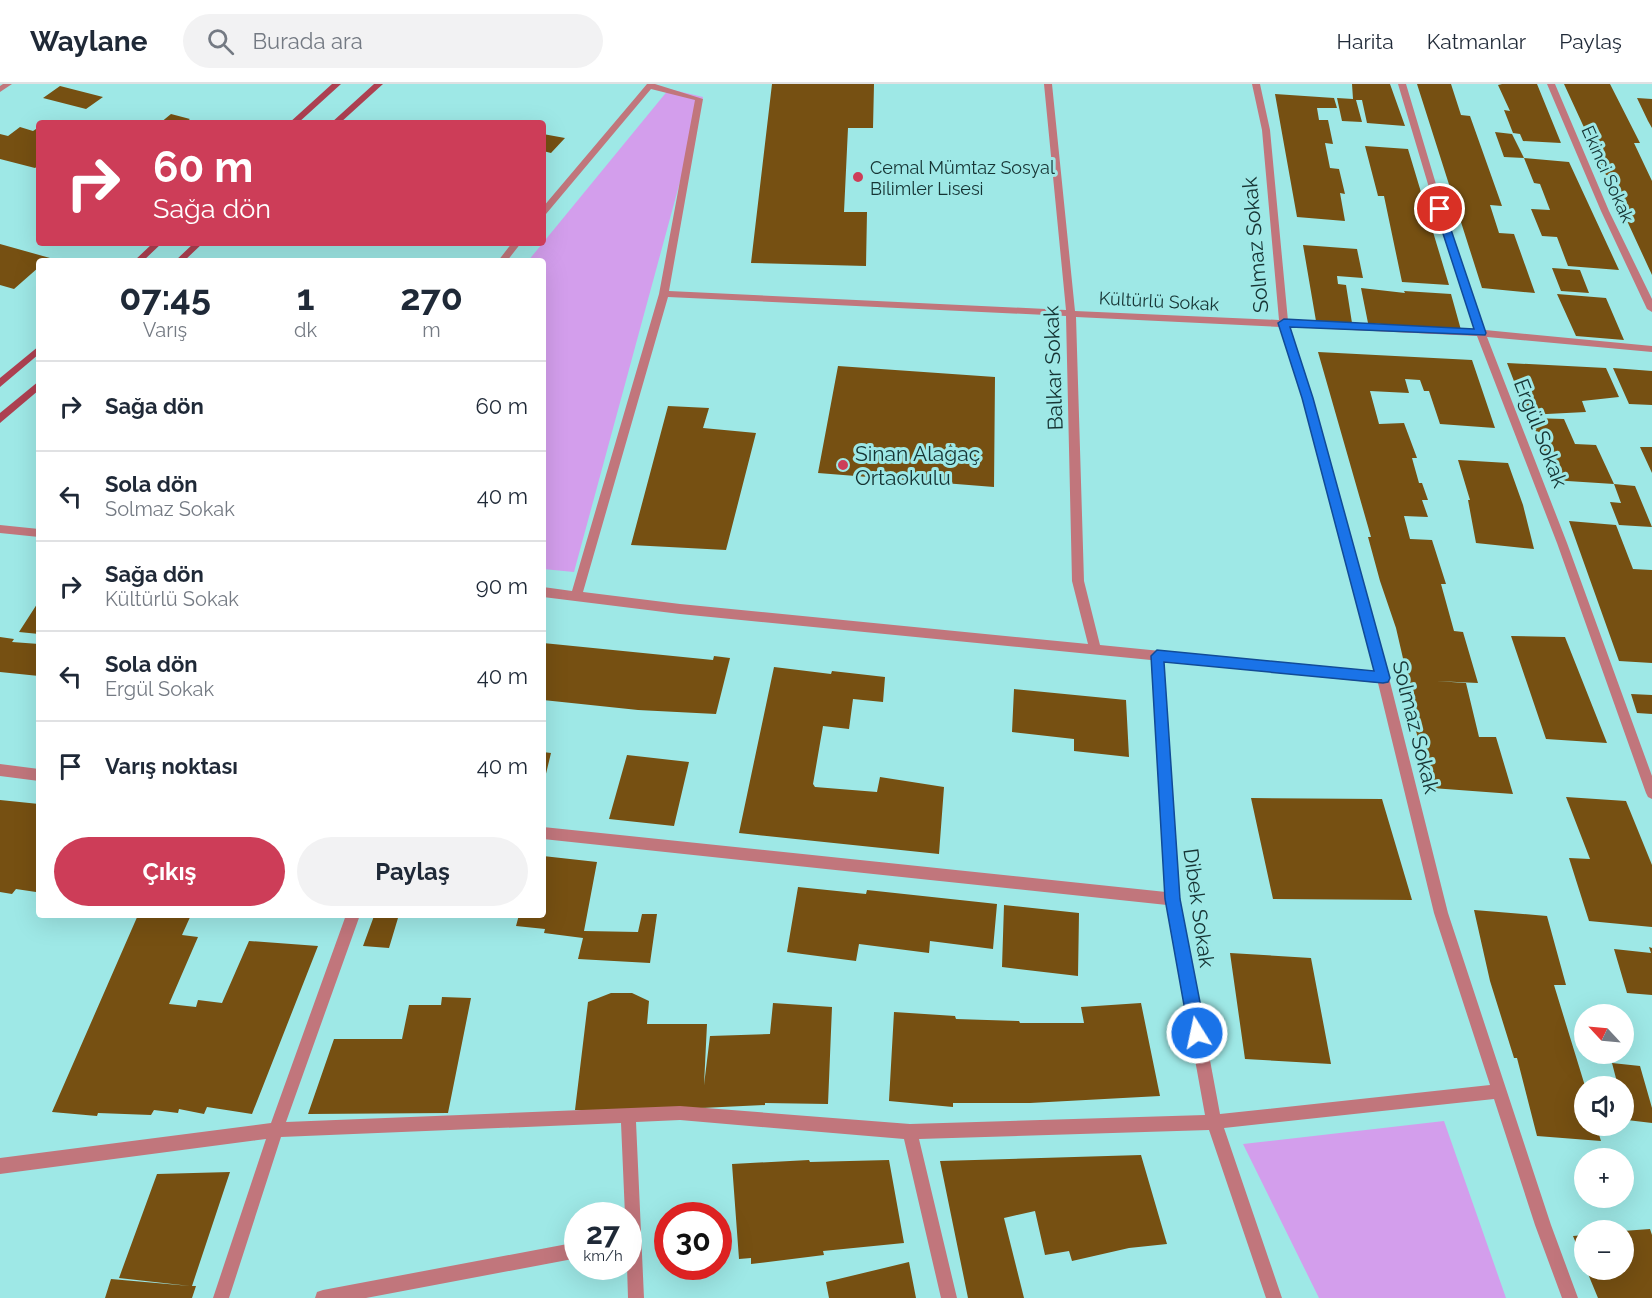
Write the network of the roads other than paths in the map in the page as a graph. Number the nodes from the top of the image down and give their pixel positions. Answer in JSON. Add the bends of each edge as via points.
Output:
{"nodes":[{"id":1,"x":8,"y":84,"type":"edge"},
{"id":2,"x":337,"y":84,"type":"edge"},
{"id":3,"x":379,"y":84,"type":"edge"},
{"id":4,"x":1048,"y":84,"type":"edge"},
{"id":5,"x":1256,"y":84,"type":"edge"},
{"id":6,"x":1402,"y":84,"type":"edge"},
{"id":7,"x":1551,"y":84,"type":"edge"},
{"id":8,"x":650,"y":85,"type":"edge"},
{"id":9,"x":0,"y":90,"type":"edge"},
{"id":10,"x":296,"y":120,"type":"edge"},
{"id":11,"x":338,"y":120,"type":"edge"},
{"id":12,"x":546,"y":208,"type":"edge"},
{"id":13,"x":155,"y":246,"type":"edge"},
{"id":14,"x":196,"y":246,"type":"edge"},
{"id":15,"x":514,"y":246,"type":"edge"},
{"id":16,"x":141,"y":258,"type":"edge"},
{"id":17,"x":182,"y":258,"type":"edge"},
{"id":18,"x":504,"y":258,"type":"edge"},
{"id":19,"x":664,"y":294,"type":"junction"},
{"id":20,"x":1652,"y":309,"type":"edge"},
{"id":21,"x":1071,"y":313,"type":"junction"},
{"id":22,"x":1284,"y":323,"type":"junction"},
{"id":23,"x":1481,"y":333,"type":"junction"},
{"id":24,"x":1652,"y":349,"type":"edge"},
{"id":25,"x":36,"y":353,"type":"edge"},
{"id":26,"x":0,"y":384,"type":"edge"},
{"id":27,"x":36,"y":387,"type":"edge"},
{"id":28,"x":0,"y":419,"type":"edge"},
{"id":29,"x":0,"y":529,"type":"edge"},
{"id":30,"x":36,"y":533,"type":"edge"},
{"id":31,"x":546,"y":592,"type":"edge"},
{"id":32,"x":576,"y":596,"type":"junction"},
{"id":33,"x":1095,"y":650,"type":"junction"},
{"id":34,"x":1157,"y":656,"type":"junction"},
{"id":35,"x":1383,"y":678,"type":"junction"},
{"id":36,"x":0,"y":770,"type":"edge"},
{"id":37,"x":36,"y":775,"type":"edge"},
{"id":38,"x":1652,"y":793,"type":"edge"},
{"id":39,"x":546,"y":833,"type":"edge"},
{"id":40,"x":1173,"y":899,"type":"junction"},
{"id":41,"x":352,"y":918,"type":"edge"},
{"id":42,"x":1498,"y":1091,"type":"junction"},
{"id":43,"x":628,"y":1114,"type":"junction"},
{"id":44,"x":1214,"y":1122,"type":"junction"},
{"id":45,"x":276,"y":1130,"type":"junction"},
{"id":46,"x":910,"y":1132,"type":"junction"},
{"id":47,"x":0,"y":1166,"type":"edge"},
{"id":48,"x":630,"y":1202,"type":"edge"},
{"id":49,"x":564,"y":1253,"type":"edge"},
{"id":50,"x":634,"y":1280,"type":"edge"},
{"id":51,"x":221,"y":1298,"type":"edge"},
{"id":52,"x":323,"y":1298,"type":"edge"},
{"id":53,"x":636,"y":1298,"type":"edge"},
{"id":54,"x":949,"y":1298,"type":"edge"},
{"id":55,"x":1274,"y":1298,"type":"edge"},
{"id":56,"x":1570,"y":1298,"type":"edge"}],
"edges":[{"from":1,"to":9,"type":"street"},
{"from":2,"to":10,"type":"main road"},
{"from":3,"to":11,"type":"main road"},
{"from":4,"to":21,"type":"street","name":"Balkar Sokak"},
{"from":5,"to":22,"type":"street","name":"Solmaz Sokak","via":[[1266,130]]},
{"from":6,"to":23,"type":"street","name":"Ergül Sokak"},
{"from":7,"to":20,"type":"street","name":"Ekinci Sokak"},
{"from":8,"to":12,"type":"street"},
{"from":8,"to":19,"type":"street","via":[[699,99]]},
{"from":13,"to":16,"type":"main road"},
{"from":14,"to":17,"type":"main road"},
{"from":15,"to":18,"type":"street"},
{"from":19,"to":21,"type":"street","name":"Kültürlü Sokak"},
{"from":19,"to":32,"type":"street"},
{"from":21,"to":22,"type":"street","name":"Kültürlü Sokak"},
{"from":21,"to":33,"type":"street","name":"Balkar Sokak","via":[[1078,581]]},
{"from":22,"to":23,"type":"street","name":"Kültürlü Sokak"},
{"from":22,"to":35,"type":"street","name":"Solmaz Sokak"},
{"from":23,"to":24,"type":"street","name":"Kültürlü Sokak"},
{"from":23,"to":38,"type":"street","name":"Ergül Sokak"},
{"from":25,"to":26,"type":"main road"},
{"from":27,"to":28,"type":"main road"},
{"from":29,"to":30,"type":"street"},
{"from":31,"to":32,"type":"street"},
{"from":32,"to":33,"type":"street"},
{"from":33,"to":34,"type":"street"},
{"from":34,"to":35,"type":"street"},
{"from":34,"to":40,"type":"street","name":"Dibek Sokak"},
{"from":35,"to":42,"type":"street","name":"Solmaz Sokak","via":[[1441,913]]},
{"from":36,"to":37,"type":"street"},
{"from":39,"to":40,"type":"street"},
{"from":40,"to":44,"type":"street","name":"Dibek Sokak"},
{"from":41,"to":45,"type":"street"},
{"from":42,"to":44,"type":"street"},
{"from":42,"to":56,"type":"street","name":"Solmaz Sokak"},
{"from":43,"to":45,"type":"street"},
{"from":43,"to":46,"type":"street","via":[[680,1113]]},
{"from":43,"to":48,"type":"street"},
{"from":44,"to":46,"type":"street"},
{"from":44,"to":55,"type":"street","name":"Dibek Sokak"},
{"from":45,"to":47,"type":"street"},
{"from":45,"to":51,"type":"street"},
{"from":46,"to":54,"type":"street"},
{"from":49,"to":52,"type":"street"},
{"from":50,"to":53,"type":"street"}]}
